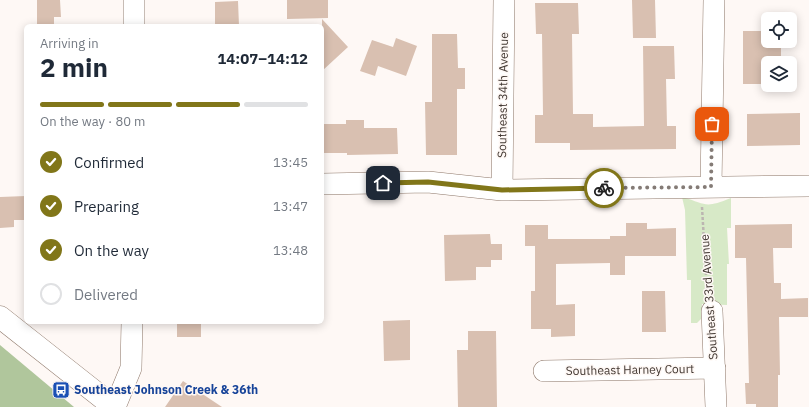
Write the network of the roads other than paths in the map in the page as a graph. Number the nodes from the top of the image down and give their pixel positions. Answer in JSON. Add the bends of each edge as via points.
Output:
{"nodes":[{"id":1,"x":134,"y":0,"type":"edge"},
{"id":2,"x":504,"y":0,"type":"edge"},
{"id":3,"x":714,"y":0,"type":"edge"},
{"id":4,"x":134,"y":24,"type":"edge"},
{"id":5,"x":324,"y":184,"type":"edge"},
{"id":6,"x":809,"y":186,"type":"edge"},
{"id":7,"x":706,"y":187,"type":"junction"},
{"id":8,"x":502,"y":190,"type":"junction"},
{"id":9,"x":712,"y":311,"type":"road end"},
{"id":10,"x":0,"y":317,"type":"edge"},
{"id":11,"x":132,"y":324,"type":"edge"},
{"id":12,"x":715,"y":368,"type":"junction"},
{"id":13,"x":544,"y":371,"type":"dead end"},
{"id":14,"x":114,"y":407,"type":"edge"},
{"id":15,"x":716,"y":407,"type":"edge"}],
"edges":[{"from":1,"to":4,"type":"street"},
{"from":2,"to":8,"type":"street","name":"Southeast 34th Avenue"},
{"from":3,"to":7,"type":"street"},
{"from":5,"to":8,"type":"street","via":[[428,182]]},
{"from":6,"to":7,"type":"street"},
{"from":7,"to":8,"type":"street"},
{"from":9,"to":12,"type":"street","name":"Southeast 33rd Avenue"},
{"from":10,"to":14,"type":"main road"},
{"from":11,"to":14,"type":"street","via":[[131,368]]},
{"from":12,"to":13,"type":"street","name":"Southeast Harney Court"},
{"from":12,"to":15,"type":"street","name":"Southeast 33rd Avenue"}]}
